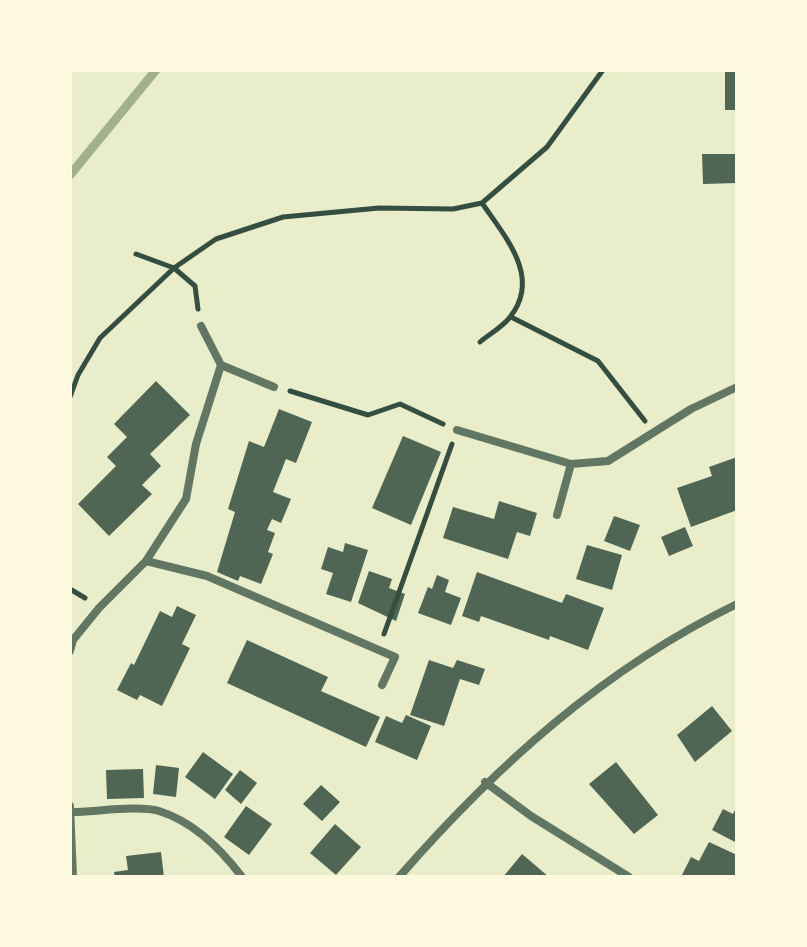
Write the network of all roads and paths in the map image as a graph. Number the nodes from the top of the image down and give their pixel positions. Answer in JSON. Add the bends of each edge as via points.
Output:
{"nodes":[{"id":1,"x":603,"y":70,"type":"edge"},
{"id":2,"x":482,"y":203,"type":"junction"},
{"id":3,"x":136,"y":254,"type":"dead end"},
{"id":4,"x":174,"y":268,"type":"junction"},
{"id":5,"x":511,"y":317,"type":"junction"},
{"id":6,"x":201,"y":326,"type":"joint"},
{"id":7,"x":480,"y":342,"type":"dead end"},
{"id":8,"x":221,"y":365,"type":"junction"},
{"id":9,"x":274,"y":387,"type":"joint"},
{"id":10,"x":737,"y":387,"type":"edge"},
{"id":11,"x":70,"y":397,"type":"edge"},
{"id":12,"x":457,"y":430,"type":"junction"},
{"id":13,"x":656,"y":434,"type":"junction"},
{"id":14,"x":571,"y":464,"type":"junction"},
{"id":15,"x":557,"y":515,"type":"dead end"},
{"id":16,"x":146,"y":561,"type":"junction"},
{"id":17,"x":737,"y":604,"type":"edge"},
{"id":18,"x":70,"y":651,"type":"edge"},
{"id":19,"x":378,"y":651,"type":"junction"},
{"id":20,"x":382,"y":685,"type":"dead end"},
{"id":21,"x":485,"y":782,"type":"junction"},
{"id":22,"x":70,"y":806,"type":"edge"},
{"id":23,"x":71,"y":812,"type":"edge"},
{"id":24,"x":73,"y":877,"type":"edge"},
{"id":25,"x":242,"y":877,"type":"edge"},
{"id":26,"x":399,"y":877,"type":"edge"},
{"id":27,"x":629,"y":877,"type":"edge"}],
"edges":[{"from":1,"to":2,"type":"path","via":[[547,147]]},
{"from":2,"to":4,"type":"path","via":[[283,217],[216,239]]},
{"from":2,"to":5,"type":"path","via":[[515,252],[525,281]]},
{"from":3,"to":4,"type":"path"},
{"from":4,"to":6,"type":"path","via":[[195,286]]},
{"from":4,"to":11,"type":"path","via":[[100,338]]},
{"from":5,"to":7,"type":"path"},
{"from":5,"to":13,"type":"path","via":[[598,361]]},
{"from":6,"to":8,"type":"street"},
{"from":8,"to":9,"type":"street"},
{"from":8,"to":16,"type":"street","via":[[196,444],[186,499]]},
{"from":9,"to":12,"type":"path","via":[[368,415],[400,404]]},
{"from":10,"to":13,"type":"street","via":[[691,409]]},
{"from":12,"to":14,"type":"street"},
{"from":12,"to":19,"type":"path"},
{"from":13,"to":14,"type":"street","via":[[608,461]]},
{"from":14,"to":15,"type":"street"},
{"from":16,"to":18,"type":"street","via":[[99,608]]},
{"from":16,"to":19,"type":"street","via":[[207,576]]},
{"from":17,"to":21,"type":"street","via":[[680,632],[604,683]]},
{"from":19,"to":20,"type":"street","via":[[395,657]]},
{"from":21,"to":26,"type":"street"},
{"from":21,"to":27,"type":"street"},
{"from":22,"to":23,"type":"street"},
{"from":23,"to":24,"type":"street"},
{"from":23,"to":25,"type":"street","via":[[157,810],[187,824],[221,850]]}]}
